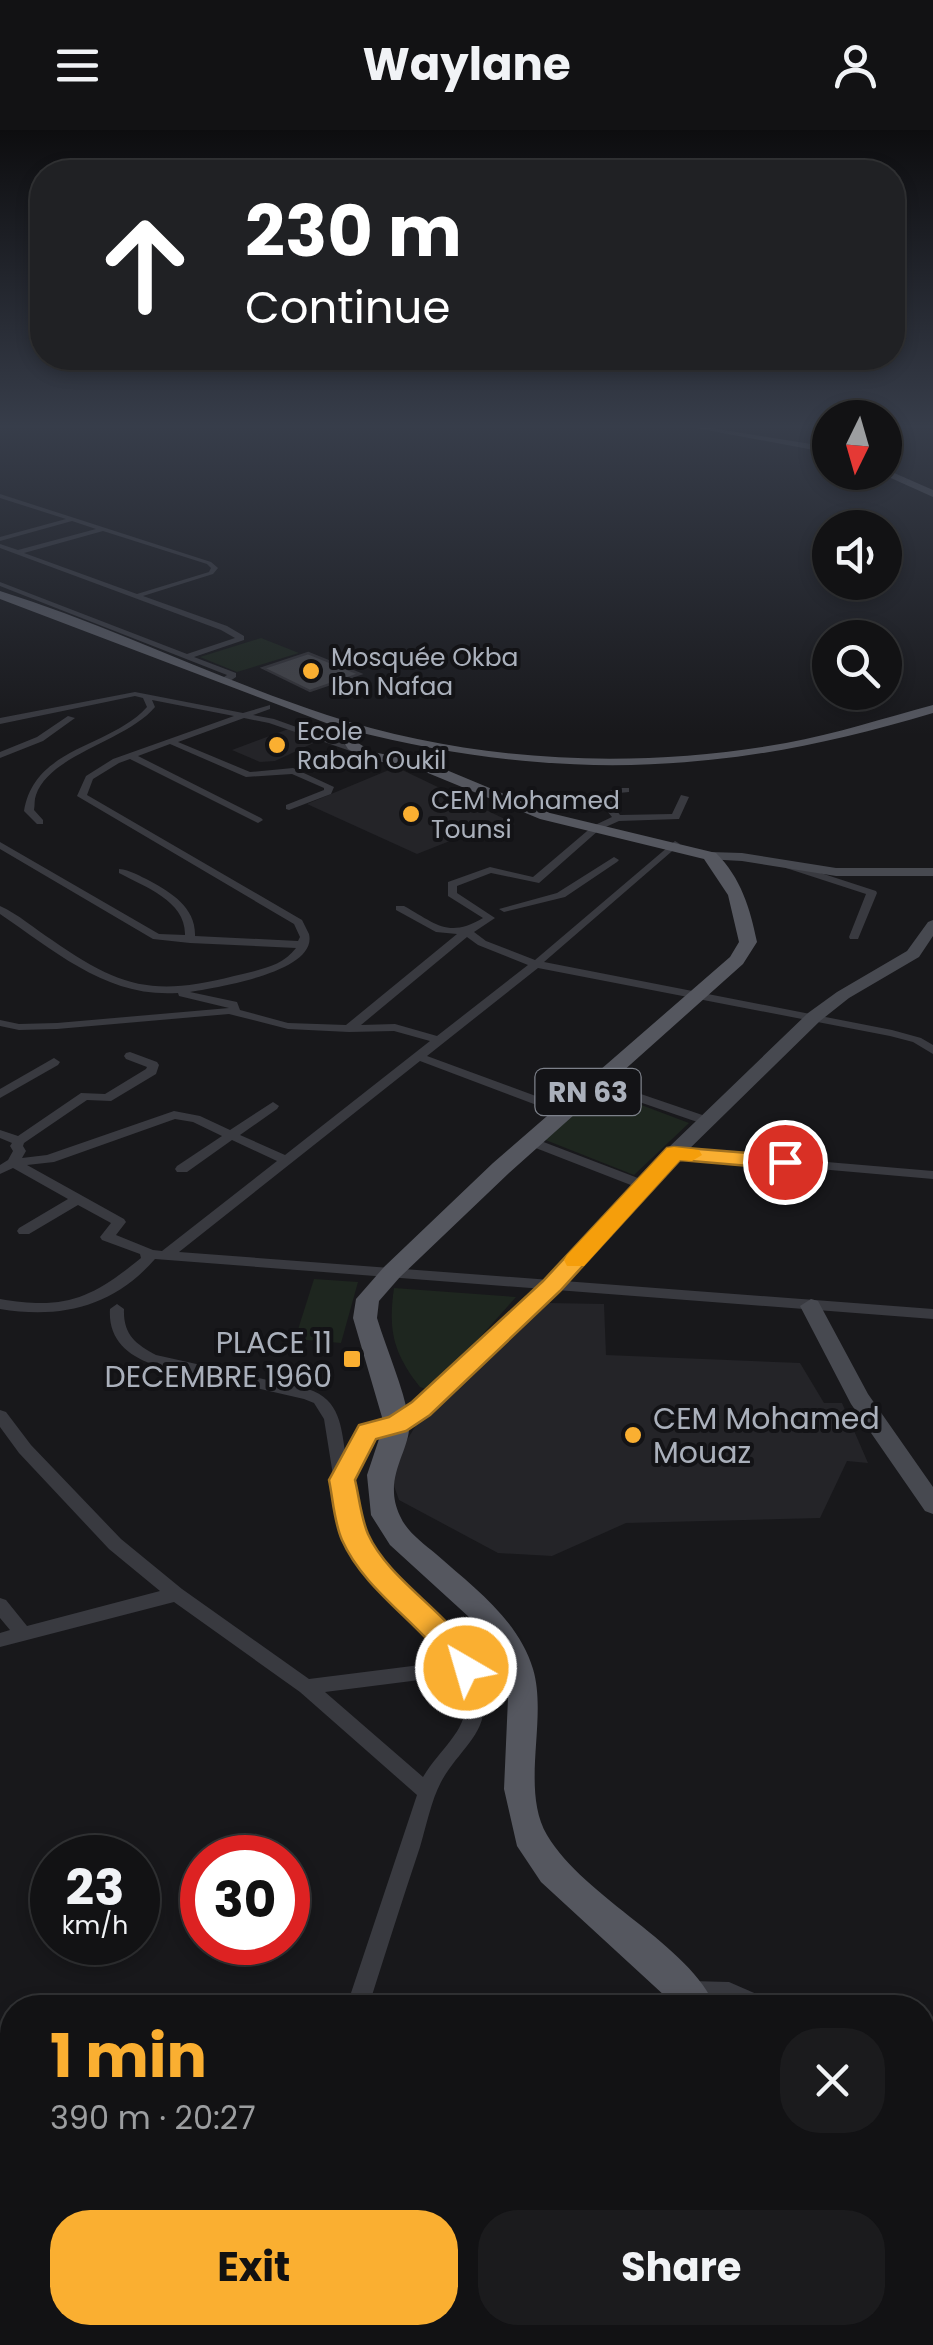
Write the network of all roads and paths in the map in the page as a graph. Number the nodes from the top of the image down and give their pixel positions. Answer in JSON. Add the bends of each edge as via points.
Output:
{"nodes":[{"id":1,"x":49,"y":528,"type":"edge"},
{"id":2,"x":105,"y":529,"type":"joint"},
{"id":3,"x":1,"y":546,"type":"edge"},
{"id":4,"x":19,"y":552,"type":"junction"},
{"id":5,"x":0,"y":584,"type":"edge"},
{"id":6,"x":0,"y":596,"type":"edge"},
{"id":7,"x":136,"y":596,"type":"junction"},
{"id":8,"x":0,"y":603,"type":"edge"},
{"id":9,"x":189,"y":656,"type":"junction"},
{"id":10,"x":224,"y":680,"type":"junction"},
{"id":11,"x":147,"y":698,"type":"junction"},
{"id":12,"x":87,"y":702,"type":"junction"},
{"id":13,"x":267,"y":707,"type":"junction"},
{"id":14,"x":59,"y":708,"type":"junction"},
{"id":15,"x":933,"y":709,"type":"edge"},
{"id":16,"x":244,"y":716,"type":"junction"},
{"id":17,"x":72,"y":718,"type":"junction"},
{"id":18,"x":0,"y":721,"type":"edge"},
{"id":19,"x":933,"y":721,"type":"edge"},
{"id":20,"x":342,"y":728,"type":"junction"},
{"id":21,"x":172,"y":742,"type":"junction"},
{"id":22,"x":371,"y":748,"type":"junction"},
{"id":23,"x":129,"y":754,"type":"junction"},
{"id":24,"x":0,"y":756,"type":"edge"},
{"id":25,"x":626,"y":790,"type":"dead end"},
{"id":26,"x":684,"y":797,"type":"dead end"},
{"id":27,"x":289,"y":806,"type":"dead end"},
{"id":28,"x":617,"y":818,"type":"junction"},
{"id":29,"x":258,"y":820,"type":"dead end"},
{"id":30,"x":40,"y":822,"type":"dead end"},
{"id":31,"x":596,"y":828,"type":"junction"},
{"id":32,"x":675,"y":844,"type":"junction"},
{"id":33,"x":0,"y":845,"type":"edge"},
{"id":34,"x":710,"y":856,"type":"junction"},
{"id":35,"x":614,"y":860,"type":"dead end"},
{"id":36,"x":789,"y":866,"type":"junction"},
{"id":37,"x":122,"y":871,"type":"dead end"},
{"id":38,"x":933,"y":872,"type":"edge"},
{"id":39,"x":535,"y":881,"type":"junction"},
{"id":40,"x":400,"y":908,"type":"dead end"},
{"id":41,"x":0,"y":909,"type":"edge"},
{"id":42,"x":504,"y":909,"type":"junction"},
{"id":43,"x":490,"y":918,"type":"junction"},
{"id":44,"x":933,"y":924,"type":"edge"},
{"id":45,"x":467,"y":932,"type":"junction"},
{"id":46,"x":854,"y":938,"type":"dead end"},
{"id":47,"x":190,"y":940,"type":"junction"},
{"id":48,"x":304,"y":945,"type":"junction"},
{"id":49,"x":536,"y":964,"type":"junction"},
{"id":50,"x":169,"y":991,"type":"junction"},
{"id":51,"x":698,"y":996,"type":"junction"},
{"id":52,"x":236,"y":1011,"type":"junction"},
{"id":53,"x":814,"y":1017,"type":"junction"},
{"id":54,"x":0,"y":1022,"type":"edge"},
{"id":55,"x":348,"y":1029,"type":"junction"},
{"id":56,"x":438,"y":1040,"type":"junction"},
{"id":57,"x":933,"y":1050,"type":"edge"},
{"id":58,"x":130,"y":1056,"type":"dead end"},
{"id":59,"x":419,"y":1056,"type":"junction"},
{"id":60,"x":54,"y":1062,"type":"dead end"},
{"id":61,"x":598,"y":1083,"type":"junction"},
{"id":62,"x":0,"y":1094,"type":"edge"},
{"id":63,"x":272,"y":1106,"type":"dead end"},
{"id":64,"x":567,"y":1112,"type":"junction"},
{"id":65,"x":710,"y":1122,"type":"junction"},
{"id":66,"x":0,"y":1134,"type":"edge"},
{"id":67,"x":230,"y":1136,"type":"junction"},
{"id":68,"x":19,"y":1141,"type":"junction"},
{"id":69,"x":532,"y":1142,"type":"junction"},
{"id":70,"x":674,"y":1153,"type":"junction"},
{"id":71,"x":285,"y":1160,"type":"junction"},
{"id":72,"x":7,"y":1166,"type":"edge"},
{"id":73,"x":182,"y":1168,"type":"dead end"},
{"id":74,"x":933,"y":1175,"type":"edge"},
{"id":75,"x":646,"y":1186,"type":"junction"},
{"id":76,"x":78,"y":1199,"type":"junction"},
{"id":77,"x":24,"y":1232,"type":"dead end"},
{"id":78,"x":149,"y":1254,"type":"junction"},
{"id":79,"x":167,"y":1254,"type":"junction"},
{"id":80,"x":392,"y":1272,"type":"junction"},
{"id":81,"x":551,"y":1286,"type":"junction"},
{"id":82,"x":0,"y":1304,"type":"edge"},
{"id":83,"x":811,"y":1306,"type":"junction"},
{"id":84,"x":116,"y":1308,"type":"dead end"},
{"id":85,"x":933,"y":1314,"type":"edge"},
{"id":86,"x":852,"y":1382,"type":"junction"},
{"id":87,"x":0,"y":1416,"type":"edge"},
{"id":88,"x":396,"y":1424,"type":"junction"},
{"id":89,"x":342,"y":1480,"type":"junction"},
{"id":90,"x":933,"y":1482,"type":"edge"},
{"id":91,"x":933,"y":1505,"type":"edge"},
{"id":92,"x":176,"y":1594,"type":"junction"},
{"id":93,"x":0,"y":1604,"type":"edge"},
{"id":94,"x":23,"y":1634,"type":"junction"},
{"id":95,"x":0,"y":1640,"type":"edge"},
{"id":96,"x":466,"y":1668,"type":"junction"},
{"id":97,"x":306,"y":1687,"type":"junction"},
{"id":98,"x":428,"y":1793,"type":"junction"},
{"id":99,"x":361,"y":1995,"type":"edge"},
{"id":100,"x":688,"y":1995,"type":"edge"},
{"id":101,"x":700,"y":1995,"type":"edge"},
{"id":102,"x":735,"y":1995,"type":"edge"}],
"edges":[{"from":1,"to":3,"type":"street"},
{"from":2,"to":4,"type":"street"},
{"from":2,"to":7,"type":"street","via":[[215,568]]},
{"from":3,"to":4,"type":"street"},
{"from":4,"to":7,"type":"street"},
{"from":5,"to":9,"type":"street"},
{"from":6,"to":10,"type":"main road"},
{"from":7,"to":9,"type":"street","via":[[240,638]]},
{"from":8,"to":13,"type":"main road"},
{"from":9,"to":10,"type":"street","via":[[233,675]]},
{"from":10,"to":20,"type":"main road"},
{"from":11,"to":12,"type":"street","via":[[128,694]]},
{"from":11,"to":16,"type":"street"},
{"from":11,"to":30,"type":"street","via":[[151,707],[142,717],[42,776],[28,802]]},
{"from":12,"to":14,"type":"street"},
{"from":12,"to":17,"type":"street"},
{"from":13,"to":16,"type":"street"},
{"from":13,"to":20,"type":"main road"},
{"from":14,"to":17,"type":"street"},
{"from":14,"to":18,"type":"street"},
{"from":15,"to":20,"type":"main road","via":[[819,744],[666,763],[511,757]]},
{"from":16,"to":21,"type":"street"},
{"from":16,"to":22,"type":"street"},
{"from":17,"to":24,"type":"street"},
{"from":19,"to":22,"type":"main road","via":[[796,758],[651,771],[518,766]]},
{"from":20,"to":22,"type":"main road","via":[[352,746]]},
{"from":21,"to":23,"type":"street"},
{"from":21,"to":27,"type":"street","via":[[249,775],[293,770],[329,787]]},
{"from":22,"to":31,"type":"main road","via":[[545,816]]},
{"from":23,"to":29,"type":"street"},
{"from":23,"to":48,"type":"street","via":[[96,772],[82,796],[298,922],[306,932]]},
{"from":25,"to":28,"type":"street","via":[[614,791]]},
{"from":26,"to":28,"type":"street","via":[[676,817]]},
{"from":28,"to":31,"type":"street"},
{"from":31,"to":32,"type":"main road"},
{"from":31,"to":39,"type":"street"},
{"from":32,"to":34,"type":"main road"},
{"from":32,"to":49,"type":"street"},
{"from":33,"to":47,"type":"street","via":[[148,933]]},
{"from":34,"to":36,"type":"main road"},
{"from":34,"to":51,"type":"main road","number":"RN 63","via":[[723,868],[743,913],[748,942]]},
{"from":35,"to":42,"type":"street","via":[[561,895]]},
{"from":36,"to":38,"type":"main road"},
{"from":36,"to":46,"type":"street","via":[[872,893]]},
{"from":37,"to":47,"type":"street","via":[[184,909]]},
{"from":39,"to":42,"type":"street"},
{"from":39,"to":43,"type":"street","via":[[490,870],[452,884],[452,894]]},
{"from":40,"to":45,"type":"street","via":[[440,930]]},
{"from":41,"to":50,"type":"street","via":[[115,982]]},
{"from":42,"to":43,"type":"street"},
{"from":43,"to":45,"type":"street"},
{"from":44,"to":53,"type":"main road","via":[[913,954]]},
{"from":45,"to":49,"type":"street"},
{"from":45,"to":55,"type":"street"},
{"from":47,"to":48,"type":"street"},
{"from":48,"to":50,"type":"street","via":[[276,969]]},
{"from":49,"to":51,"type":"street"},
{"from":49,"to":56,"type":"street"},
{"from":50,"to":52,"type":"street","via":[[233,1004]]},
{"from":51,"to":53,"type":"street"},
{"from":51,"to":61,"type":"main road","number":"RN 63"},
{"from":52,"to":54,"type":"street","via":[[19,1028]]},
{"from":52,"to":55,"type":"street","via":[[288,1026]]},
{"from":53,"to":57,"type":"street","via":[[917,1040]]},
{"from":53,"to":65,"type":"main road"},
{"from":55,"to":56,"type":"street","via":[[395,1028]]},
{"from":56,"to":59,"type":"street"},
{"from":58,"to":68,"type":"street","via":[[152,1070],[107,1098],[85,1096]]},
{"from":59,"to":64,"type":"street"},
{"from":59,"to":71,"type":"street"},
{"from":60,"to":62,"type":"street"},
{"from":61,"to":64,"type":"main road","number":"RN 63"},
{"from":61,"to":65,"type":"street"},
{"from":63,"to":67,"type":"street"},
{"from":64,"to":69,"type":"main road","number":"RN 63"},
{"from":65,"to":70,"type":"main road"},
{"from":66,"to":68,"type":"street"},
{"from":67,"to":71,"type":"street"},
{"from":67,"to":72,"type":"street","via":[[174,1115],[48,1160]]},
{"from":67,"to":73,"type":"street"},
{"from":68,"to":72,"type":"street","via":[[20,1151]]},
{"from":69,"to":75,"type":"street"},
{"from":69,"to":80,"type":"main road","number":"RN 63"},
{"from":70,"to":74,"type":"street"},
{"from":70,"to":75,"type":"main road"},
{"from":71,"to":79,"type":"street"},
{"from":72,"to":76,"type":"street"},
{"from":75,"to":81,"type":"main road"},
{"from":76,"to":77,"type":"street"},
{"from":76,"to":78,"type":"street","via":[[119,1222],[107,1237]]},
{"from":78,"to":79,"type":"street"},
{"from":78,"to":82,"type":"street","via":[[120,1284],[88,1302],[47,1310]]},
{"from":79,"to":80,"type":"street"},
{"from":80,"to":81,"type":"street"},
{"from":80,"to":88,"type":"main road","number":"RN 63","via":[[368,1299],[365,1318]]},
{"from":81,"to":83,"type":"street"},
{"from":81,"to":88,"type":"main road","via":[[421,1409]]},
{"from":83,"to":85,"type":"street"},
{"from":83,"to":86,"type":"main road"},
{"from":84,"to":89,"type":"street","via":[[117,1330],[136,1352],[319,1399],[332,1418]]},
{"from":86,"to":90,"type":"main road","via":[[875,1402]]},
{"from":86,"to":91,"type":"main road"},
{"from":87,"to":92,"type":"street","via":[[115,1544]]},
{"from":88,"to":89,"type":"street","via":[[368,1432]]},
{"from":88,"to":100,"type":"main road","via":[[380,1476],[385,1516],[400,1538],[491,1620],[518,1668],[520,1789],[529,1836],[553,1871]]},
{"from":89,"to":96,"type":"street","via":[[348,1520],[366,1555]]},
{"from":92,"to":94,"type":"street"},
{"from":92,"to":97,"type":"street"},
{"from":93,"to":94,"type":"street"},
{"from":94,"to":95,"type":"street"},
{"from":96,"to":97,"type":"street"},
{"from":96,"to":98,"type":"street","via":[[475,1717]]},
{"from":97,"to":98,"type":"street"},
{"from":98,"to":99,"type":"street"},
{"from":101,"to":102,"type":"street","via":[[708,1989]]}]}
